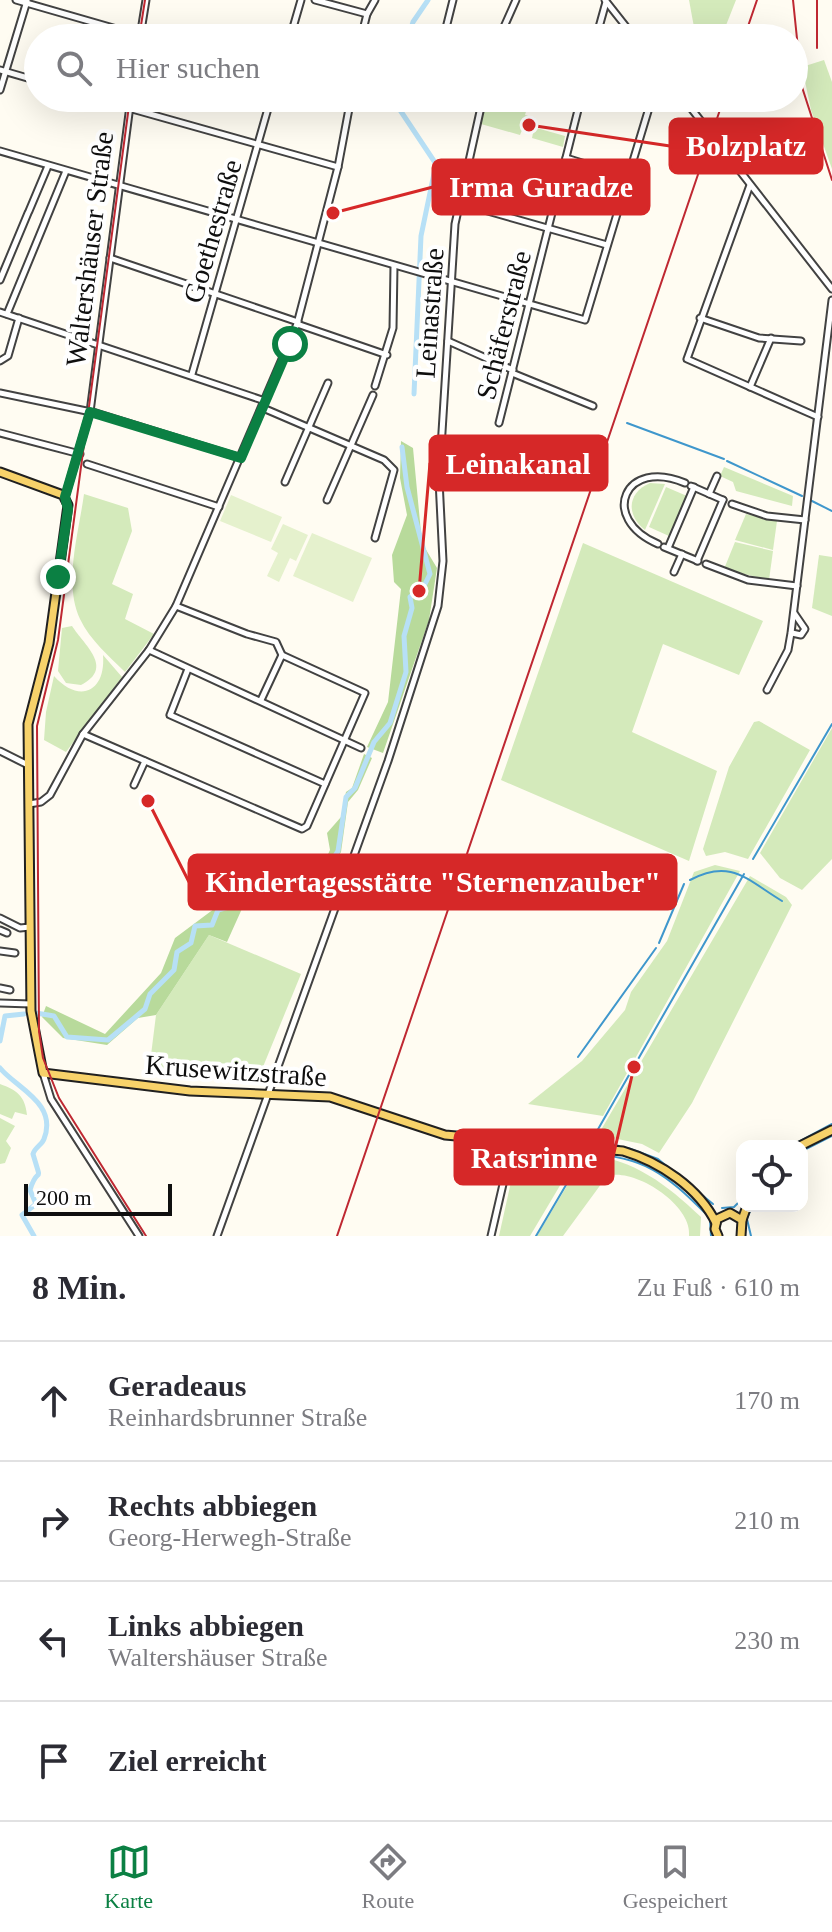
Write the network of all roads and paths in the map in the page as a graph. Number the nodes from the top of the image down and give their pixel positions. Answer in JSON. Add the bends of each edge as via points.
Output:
{"nodes":[{"id":1,"x":16,"y":0,"type":"edge"},
{"id":2,"x":146,"y":0,"type":"edge"},
{"id":3,"x":301,"y":0,"type":"edge"},
{"id":4,"x":315,"y":0,"type":"edge"},
{"id":5,"x":375,"y":0,"type":"edge"},
{"id":6,"x":453,"y":0,"type":"edge"},
{"id":7,"x":516,"y":0,"type":"edge"},
{"id":8,"x":606,"y":1,"type":"edge"},
{"id":9,"x":26,"y":2,"type":"edge"},
{"id":10,"x":367,"y":14,"type":"junction"},
{"id":11,"x":98,"y":24,"type":"edge"},
{"id":12,"x":142,"y":24,"type":"edge"},
{"id":13,"x":294,"y":24,"type":"edge"},
{"id":14,"x":364,"y":24,"type":"edge"},
{"id":15,"x":447,"y":24,"type":"edge"},
{"id":16,"x":505,"y":24,"type":"edge"},
{"id":17,"x":600,"y":24,"type":"edge"},
{"id":18,"x":624,"y":24,"type":"edge"},
{"id":19,"x":3,"y":71,"type":"edge"},
{"id":20,"x":24,"y":77,"type":"edge"},
{"id":21,"x":0,"y":90,"type":"edge"},
{"id":22,"x":129,"y":112,"type":"edge"},
{"id":23,"x":140,"y":112,"type":"edge"},
{"id":24,"x":267,"y":112,"type":"edge"},
{"id":25,"x":348,"y":112,"type":"edge"},
{"id":26,"x":479,"y":112,"type":"edge"},
{"id":27,"x":578,"y":112,"type":"edge"},
{"id":28,"x":648,"y":112,"type":"edge"},
{"id":29,"x":694,"y":112,"type":"edge"},
{"id":30,"x":257,"y":144,"type":"junction"},
{"id":31,"x":0,"y":151,"type":"edge"},
{"id":32,"x":566,"y":158,"type":"junction"},
{"id":33,"x":48,"y":166,"type":"junction"},
{"id":34,"x":338,"y":167,"type":"junction"},
{"id":35,"x":66,"y":171,"type":"junction"},
{"id":36,"x":627,"y":177,"type":"junction"},
{"id":37,"x":750,"y":185,"type":"junction"},
{"id":38,"x":119,"y":186,"type":"junction"},
{"id":39,"x":463,"y":204,"type":"dead end"},
{"id":40,"x":236,"y":220,"type":"junction"},
{"id":41,"x":548,"y":228,"type":"junction"},
{"id":42,"x":318,"y":243,"type":"junction"},
{"id":43,"x":607,"y":245,"type":"junction"},
{"id":44,"x":110,"y":258,"type":"junction"},
{"id":45,"x":394,"y":266,"type":"junction"},
{"id":46,"x":0,"y":280,"type":"edge"},
{"id":47,"x":452,"y":281,"type":"junction"},
{"id":48,"x":832,"y":289,"type":"edge"},
{"id":49,"x":215,"y":294,"type":"junction"},
{"id":50,"x":832,"y":300,"type":"edge"},
{"id":51,"x":530,"y":304,"type":"junction"},
{"id":52,"x":3,"y":313,"type":"edge"},
{"id":53,"x":19,"y":318,"type":"junction"},
{"id":54,"x":700,"y":318,"type":"junction"},
{"id":55,"x":298,"y":323,"type":"junction"},
{"id":56,"x":771,"y":338,"type":"junction"},
{"id":57,"x":447,"y":341,"type":"junction"},
{"id":58,"x":801,"y":341,"type":"dead end"},
{"id":59,"x":99,"y":344,"type":"junction"},
{"id":60,"x":387,"y":355,"type":"junction"},
{"id":61,"x":0,"y":361,"type":"edge"},
{"id":62,"x":512,"y":371,"type":"junction"},
{"id":63,"x":192,"y":374,"type":"junction"},
{"id":64,"x":328,"y":383,"type":"dead end"},
{"id":65,"x":375,"y":386,"type":"dead end"},
{"id":66,"x":750,"y":387,"type":"junction"},
{"id":67,"x":0,"y":393,"type":"edge"},
{"id":68,"x":373,"y":395,"type":"dead end"},
{"id":69,"x":264,"y":405,"type":"junction"},
{"id":70,"x":593,"y":406,"type":"dead end"},
{"id":71,"x":90,"y":412,"type":"junction"},
{"id":72,"x":818,"y":417,"type":"junction"},
{"id":73,"x":499,"y":423,"type":"dead end"},
{"id":74,"x":309,"y":428,"type":"junction"},
{"id":75,"x":0,"y":433,"type":"edge"},
{"id":76,"x":351,"y":446,"type":"junction"},
{"id":77,"x":80,"y":454,"type":"junction"},
{"id":78,"x":241,"y":458,"type":"junction"},
{"id":79,"x":87,"y":464,"type":"dead end"},
{"id":80,"x":0,"y":472,"type":"edge"},
{"id":81,"x":717,"y":476,"type":"dead end"},
{"id":82,"x":285,"y":482,"type":"dead end"},
{"id":83,"x":690,"y":485,"type":"junction"},
{"id":84,"x":709,"y":494,"type":"junction"},
{"id":85,"x":63,"y":496,"type":"junction"},
{"id":86,"x":327,"y":500,"type":"dead end"},
{"id":87,"x":727,"y":502,"type":"junction"},
{"id":88,"x":219,"y":507,"type":"junction"},
{"id":89,"x":805,"y":520,"type":"junction"},
{"id":90,"x":375,"y":538,"type":"dead end"},
{"id":91,"x":663,"y":546,"type":"junction"},
{"id":92,"x":682,"y":554,"type":"junction"},
{"id":93,"x":701,"y":562,"type":"junction"},
{"id":94,"x":674,"y":572,"type":"dead end"},
{"id":95,"x":797,"y":586,"type":"junction"},
{"id":96,"x":176,"y":606,"type":"junction"},
{"id":97,"x":794,"y":613,"type":"junction"},
{"id":98,"x":791,"y":633,"type":"junction"},
{"id":99,"x":149,"y":650,"type":"junction"},
{"id":100,"x":282,"y":655,"type":"junction"},
{"id":101,"x":188,"y":669,"type":"junction"},
{"id":102,"x":767,"y":690,"type":"dead end"},
{"id":103,"x":261,"y":700,"type":"junction"},
{"id":104,"x":83,"y":734,"type":"junction"},
{"id":105,"x":345,"y":738,"type":"junction"},
{"id":106,"x":361,"y":748,"type":"dead end"},
{"id":107,"x":0,"y":751,"type":"edge"},
{"id":108,"x":145,"y":761,"type":"junction"},
{"id":109,"x":28,"y":765,"type":"junction"},
{"id":110,"x":325,"y":784,"type":"junction"},
{"id":111,"x":134,"y":785,"type":"dead end"},
{"id":112,"x":29,"y":804,"type":"junction"},
{"id":113,"x":0,"y":918,"type":"edge"},
{"id":114,"x":30,"y":927,"type":"junction"},
{"id":115,"x":0,"y":930,"type":"edge"},
{"id":116,"x":7,"y":933,"type":"dead end"},
{"id":117,"x":0,"y":951,"type":"edge"},
{"id":118,"x":15,"y":953,"type":"dead end"},
{"id":119,"x":0,"y":988,"type":"edge"},
{"id":120,"x":10,"y":990,"type":"dead end"},
{"id":121,"x":0,"y":1003,"type":"edge"},
{"id":122,"x":31,"y":1004,"type":"junction"},
{"id":123,"x":43,"y":1073,"type":"junction"},
{"id":124,"x":266,"y":1094,"type":"junction"},
{"id":125,"x":832,"y":1130,"type":"edge"},
{"id":126,"x":513,"y":1141,"type":"junction"},
{"id":127,"x":808,"y":1142,"type":"edge"},
{"id":128,"x":703,"y":1203,"type":"junction"},
{"id":129,"x":736,"y":1210,"type":"edge"},
{"id":130,"x":743,"y":1212,"type":"edge"},
{"id":131,"x":728,"y":1214,"type":"junction"},
{"id":132,"x":742,"y":1220,"type":"junction"},
{"id":133,"x":716,"y":1223,"type":"junction"},
{"id":134,"x":743,"y":1235,"type":"edge"},
{"id":135,"x":139,"y":1236,"type":"edge"},
{"id":136,"x":217,"y":1236,"type":"edge"},
{"id":137,"x":491,"y":1236,"type":"edge"},
{"id":138,"x":718,"y":1236,"type":"edge"}],
"edges":[{"from":1,"to":9,"type":"street"},
{"from":2,"to":12,"type":"street"},
{"from":3,"to":13,"type":"street"},
{"from":4,"to":10,"type":"street"},
{"from":5,"to":10,"type":"street"},
{"from":6,"to":15,"type":"street"},
{"from":7,"to":16,"type":"street"},
{"from":8,"to":17,"type":"street"},
{"from":8,"to":18,"type":"street"},
{"from":9,"to":11,"type":"street"},
{"from":9,"to":19,"type":"street"},
{"from":10,"to":14,"type":"street"},
{"from":19,"to":20,"type":"street"},
{"from":19,"to":21,"type":"street"},
{"from":22,"to":38,"type":"street","name":"Waltershäuser Straße"},
{"from":23,"to":30,"type":"street"},
{"from":24,"to":30,"type":"street","name":"Goethestraße"},
{"from":25,"to":34,"type":"street"},
{"from":26,"to":47,"type":"street","name":"Leinastraße","via":[[459,193]]},
{"from":27,"to":32,"type":"street","name":"Schäferstraße"},
{"from":28,"to":36,"type":"street"},
{"from":29,"to":37,"type":"street"},
{"from":30,"to":34,"type":"street"},
{"from":30,"to":40,"type":"street","name":"Goethestraße"},
{"from":31,"to":33,"type":"street"},
{"from":32,"to":36,"type":"street"},
{"from":32,"to":41,"type":"street","name":"Schäferstraße"},
{"from":33,"to":35,"type":"street"},
{"from":33,"to":46,"type":"street"},
{"from":34,"to":42,"type":"street"},
{"from":35,"to":38,"type":"street"},
{"from":35,"to":52,"type":"street"},
{"from":36,"to":43,"type":"street"},
{"from":37,"to":48,"type":"street"},
{"from":37,"to":54,"type":"street"},
{"from":38,"to":40,"type":"street"},
{"from":38,"to":44,"type":"street","name":"Waltershäuser Straße"},
{"from":39,"to":41,"type":"street"},
{"from":40,"to":42,"type":"street"},
{"from":40,"to":49,"type":"street","name":"Goethestraße"},
{"from":41,"to":43,"type":"street"},
{"from":41,"to":51,"type":"street","name":"Schäferstraße"},
{"from":42,"to":45,"type":"street"},
{"from":42,"to":55,"type":"street"},
{"from":43,"to":51,"type":"street","via":[[585,320]]},
{"from":44,"to":49,"type":"street"},
{"from":44,"to":59,"type":"street","name":"Waltershäuser Straße"},
{"from":45,"to":47,"type":"street"},
{"from":45,"to":60,"type":"street"},
{"from":47,"to":51,"type":"street"},
{"from":47,"to":57,"type":"street","name":"Leinastraße"},
{"from":49,"to":55,"type":"street"},
{"from":49,"to":63,"type":"street","name":"Goethestraße"},
{"from":50,"to":72,"type":"street"},
{"from":51,"to":62,"type":"street","name":"Schäferstraße"},
{"from":52,"to":53,"type":"street"},
{"from":53,"to":59,"type":"street"},
{"from":53,"to":61,"type":"street","via":[[8,356]]},
{"from":54,"to":56,"type":"street"},
{"from":54,"to":66,"type":"street","via":[[687,359]]},
{"from":55,"to":60,"type":"street"},
{"from":55,"to":69,"type":"street"},
{"from":56,"to":58,"type":"street"},
{"from":56,"to":66,"type":"street"},
{"from":57,"to":62,"type":"street"},
{"from":57,"to":124,"type":"street","name":"Leinastraße","via":[[439,499],[442,572],[434,618],[388,761]]},
{"from":59,"to":63,"type":"street"},
{"from":59,"to":71,"type":"street","name":"Waltershäuser Straße"},
{"from":60,"to":65,"type":"street"},
{"from":62,"to":70,"type":"street"},
{"from":62,"to":73,"type":"street","name":"Schäferstraße"},
{"from":63,"to":69,"type":"street"},
{"from":64,"to":74,"type":"street"},
{"from":66,"to":72,"type":"street"},
{"from":67,"to":71,"type":"street"},
{"from":68,"to":76,"type":"street"},
{"from":69,"to":74,"type":"street"},
{"from":69,"to":78,"type":"street"},
{"from":71,"to":77,"type":"street","name":"Waltershäuser Straße"},
{"from":71,"to":78,"type":"street"},
{"from":72,"to":89,"type":"street"},
{"from":74,"to":76,"type":"street"},
{"from":74,"to":82,"type":"street"},
{"from":75,"to":77,"type":"street"},
{"from":76,"to":86,"type":"street"},
{"from":76,"to":90,"type":"street","via":[[394,470]]},
{"from":77,"to":85,"type":"street","name":"Waltershäuser Straße"},
{"from":78,"to":88,"type":"street"},
{"from":79,"to":88,"type":"street"},
{"from":80,"to":85,"type":"main road"},
{"from":81,"to":84,"type":"street"},
{"from":83,"to":84,"type":"street"},
{"from":83,"to":91,"type":"street"},
{"from":83,"to":91,"type":"street","via":[[655,474],[638,480],[627,494],[624,511],[630,526]]},
{"from":84,"to":87,"type":"street"},
{"from":85,"to":109,"type":"main road","name":"Waltershäuser Straße","via":[[68,509],[49,643],[29,708]]},
{"from":87,"to":89,"type":"street","via":[[757,514]]},
{"from":87,"to":93,"type":"street"},
{"from":88,"to":96,"type":"street"},
{"from":89,"to":95,"type":"street"},
{"from":91,"to":92,"type":"street"},
{"from":92,"to":93,"type":"street"},
{"from":92,"to":94,"type":"street"},
{"from":93,"to":95,"type":"street","via":[[748,580]]},
{"from":95,"to":97,"type":"street"},
{"from":96,"to":99,"type":"street"},
{"from":96,"to":100,"type":"street","via":[[276,642]]},
{"from":97,"to":98,"type":"street"},
{"from":97,"to":98,"type":"street","via":[[805,629],[799,636]]},
{"from":98,"to":102,"type":"street"},
{"from":99,"to":101,"type":"street"},
{"from":99,"to":104,"type":"street"},
{"from":100,"to":103,"type":"street"},
{"from":100,"to":105,"type":"street","via":[[365,693]]},
{"from":101,"to":103,"type":"street"},
{"from":101,"to":110,"type":"street","via":[[170,715]]},
{"from":103,"to":105,"type":"street"},
{"from":104,"to":108,"type":"street"},
{"from":104,"to":112,"type":"street","via":[[50,795]]},
{"from":105,"to":106,"type":"street"},
{"from":105,"to":110,"type":"street"},
{"from":107,"to":109,"type":"street"},
{"from":108,"to":110,"type":"street","via":[[302,829]]},
{"from":108,"to":111,"type":"street"},
{"from":109,"to":112,"type":"main road","name":"Waltershäuser Straße"},
{"from":112,"to":114,"type":"main road","name":"Waltershäuser Straße"},
{"from":113,"to":114,"type":"street"},
{"from":114,"to":122,"type":"main road","name":"Waltershäuser Straße"},
{"from":115,"to":116,"type":"street"},
{"from":117,"to":118,"type":"street"},
{"from":119,"to":120,"type":"street"},
{"from":121,"to":122,"type":"street"},
{"from":122,"to":123,"type":"main road","name":"Waltershäuser Straße"},
{"from":123,"to":124,"type":"main road","name":"Krusewitzstraße","via":[[190,1091]]},
{"from":123,"to":135,"type":"street","via":[[51,1099]]},
{"from":124,"to":126,"type":"main road","name":"Krusewitzstraße","via":[[340,1098],[435,1133]]},
{"from":124,"to":136,"type":"street"},
{"from":125,"to":127,"type":"main road"},
{"from":126,"to":128,"type":"main road","name":"Krusewitzstraße","via":[[643,1157],[672,1174]]},
{"from":126,"to":137,"type":"street"},
{"from":128,"to":131,"type":"main road"},
{"from":128,"to":133,"type":"main road"},
{"from":129,"to":131,"type":"main road"},
{"from":130,"to":132,"type":"main road"},
{"from":131,"to":132,"type":"main road"},
{"from":131,"to":133,"type":"main road"},
{"from":132,"to":134,"type":"main road"},
{"from":133,"to":138,"type":"main road"}]}
